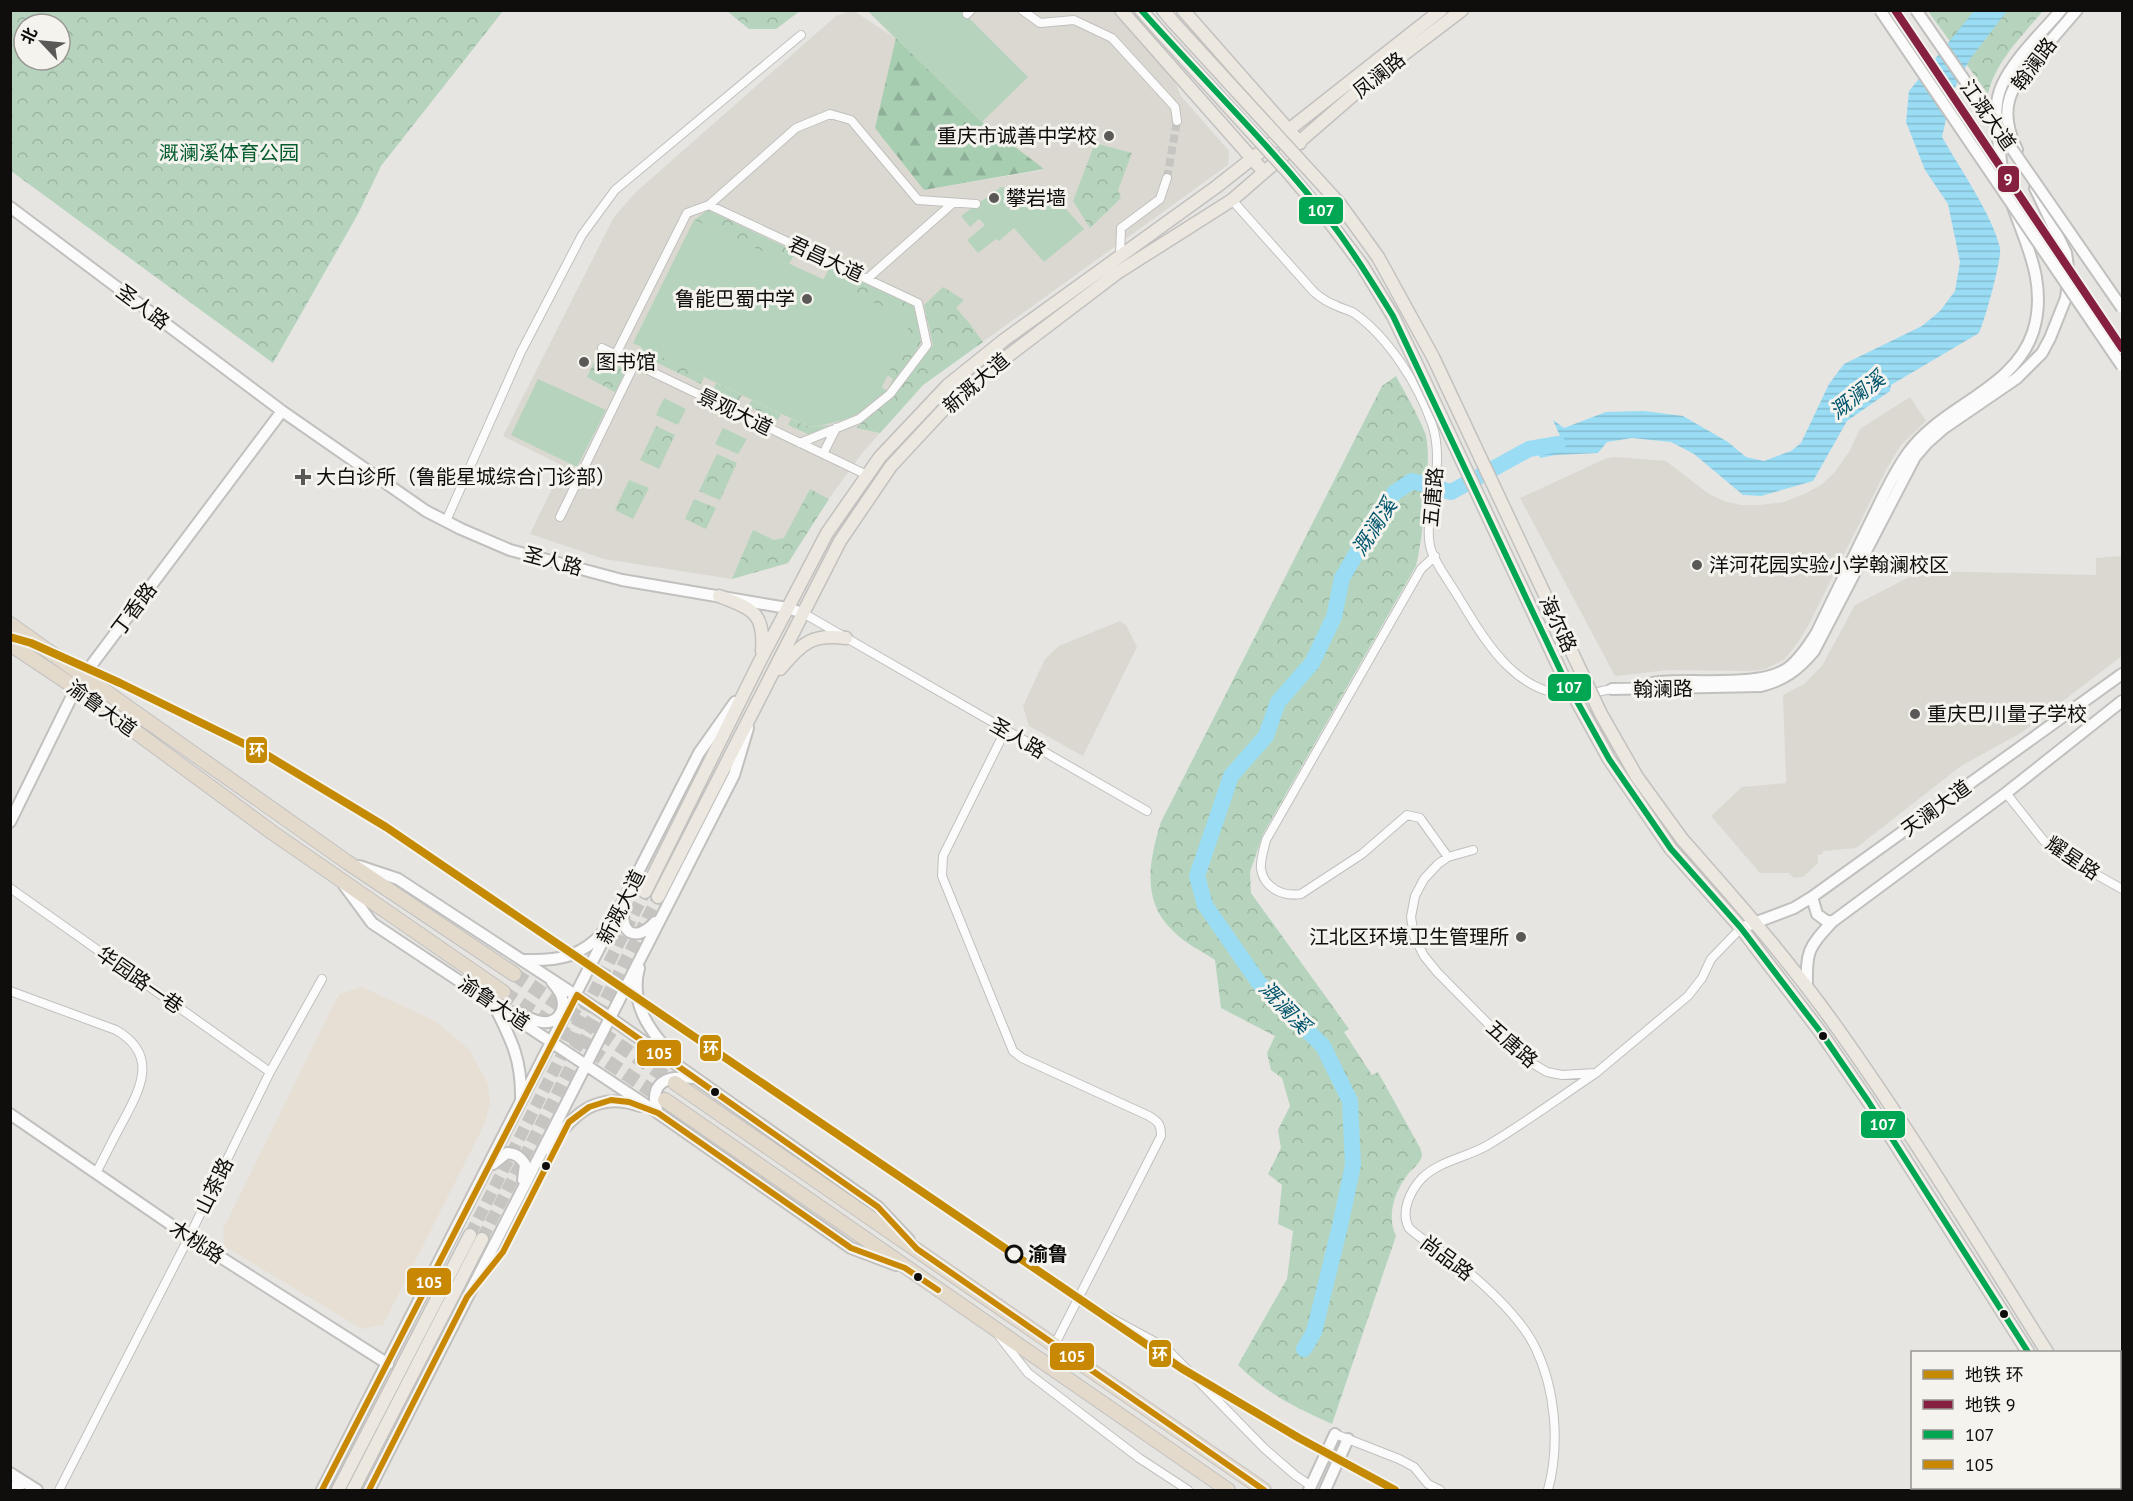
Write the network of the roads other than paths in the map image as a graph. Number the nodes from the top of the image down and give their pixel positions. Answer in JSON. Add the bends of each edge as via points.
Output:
{"nodes":[{"id":1,"x":1022,"y":10,"type":"edge"},
{"id":2,"x":1121,"y":10,"type":"edge"},
{"id":3,"x":1141,"y":10,"type":"edge"},
{"id":4,"x":1163,"y":10,"type":"edge"},
{"id":5,"x":1183,"y":10,"type":"edge"},
{"id":6,"x":1441,"y":10,"type":"edge"},
{"id":7,"x":1462,"y":10,"type":"edge"},
{"id":8,"x":1880,"y":10,"type":"edge"},
{"id":9,"x":1916,"y":10,"type":"edge"},
{"id":10,"x":2061,"y":10,"type":"edge"},
{"id":11,"x":2077,"y":10,"type":"edge"},
{"id":12,"x":801,"y":35,"type":"dead end"},
{"id":13,"x":1176,"y":121,"type":"tunnel mouth"},
{"id":14,"x":1287,"y":129,"type":"junction"},
{"id":15,"x":1300,"y":143,"type":"junction"},
{"id":16,"x":1251,"y":158,"type":"junction"},
{"id":17,"x":1264,"y":172,"type":"junction"},
{"id":18,"x":1167,"y":178,"type":"tunnel mouth"},
{"id":19,"x":1232,"y":200,"type":"junction"},
{"id":20,"x":954,"y":203,"type":"junction"},
{"id":21,"x":976,"y":204,"type":"dead end"},
{"id":22,"x":709,"y":205,"type":"junction"},
{"id":23,"x":10,"y":207,"type":"edge"},
{"id":24,"x":1120,"y":256,"type":"junction"},
{"id":25,"x":867,"y":279,"type":"junction"},
{"id":26,"x":2122,"y":309,"type":"edge"},
{"id":27,"x":602,"y":348,"type":"dead end"},
{"id":28,"x":616,"y":354,"type":"junction"},
{"id":29,"x":635,"y":363,"type":"junction"},
{"id":30,"x":2122,"y":366,"type":"edge"},
{"id":31,"x":282,"y":411,"type":"junction"},
{"id":32,"x":836,"y":428,"type":"junction"},
{"id":33,"x":800,"y":443,"type":"junction"},
{"id":34,"x":823,"y":454,"type":"junction"},
{"id":35,"x":867,"y":476,"type":"junction"},
{"id":36,"x":560,"y":517,"type":"dead end"},
{"id":37,"x":446,"y":521,"type":"junction"},
{"id":38,"x":1435,"y":556,"type":"junction"},
{"id":39,"x":719,"y":596,"type":"junction"},
{"id":40,"x":787,"y":608,"type":"junction"},
{"id":41,"x":803,"y":613,"type":"junction"},
{"id":42,"x":10,"y":624,"type":"edge"},
{"id":43,"x":846,"y":638,"type":"junction"},
{"id":44,"x":10,"y":644,"type":"edge"},
{"id":45,"x":761,"y":659,"type":"junction"},
{"id":46,"x":2122,"y":674,"type":"edge"},
{"id":47,"x":84,"y":675,"type":"junction"},
{"id":48,"x":770,"y":681,"type":"junction"},
{"id":49,"x":749,"y":683,"type":"junction"},
{"id":50,"x":76,"y":688,"type":"junction"},
{"id":51,"x":1612,"y":689,"type":"junction"},
{"id":52,"x":2122,"y":701,"type":"edge"},
{"id":53,"x":753,"y":714,"type":"junction"},
{"id":54,"x":1005,"y":731,"type":"junction"},
{"id":55,"x":2006,"y":793,"type":"junction"},
{"id":56,"x":1147,"y":811,"type":"dead end"},
{"id":57,"x":10,"y":822,"type":"edge"},
{"id":58,"x":1473,"y":850,"type":"dead end"},
{"id":59,"x":1448,"y":857,"type":"junction"},
{"id":60,"x":348,"y":862,"type":"junction"},
{"id":61,"x":338,"y":878,"type":"junction"},
{"id":62,"x":10,"y":888,"type":"edge"},
{"id":63,"x":2122,"y":889,"type":"edge"},
{"id":64,"x":645,"y":892,"type":"tunnel mouth"},
{"id":65,"x":626,"y":897,"type":"junction"},
{"id":66,"x":657,"y":897,"type":"tunnel mouth"},
{"id":67,"x":1812,"y":897,"type":"junction"},
{"id":68,"x":663,"y":914,"type":"junction"},
{"id":69,"x":615,"y":919,"type":"junction"},
{"id":70,"x":1832,"y":922,"type":"junction"},
{"id":71,"x":1756,"y":923,"type":"junction"},
{"id":72,"x":1741,"y":928,"type":"junction"},
{"id":73,"x":645,"y":949,"type":"junction"},
{"id":74,"x":523,"y":960,"type":"junction"},
{"id":75,"x":514,"y":974,"type":"tunnel mouth"},
{"id":76,"x":547,"y":976,"type":"junction"},
{"id":77,"x":322,"y":979,"type":"dead end"},
{"id":78,"x":1807,"y":987,"type":"junction"},
{"id":79,"x":10,"y":991,"type":"edge"},
{"id":80,"x":503,"y":992,"type":"tunnel mouth"},
{"id":81,"x":577,"y":995,"type":"junction"},
{"id":82,"x":493,"y":1002,"type":"junction"},
{"id":83,"x":609,"y":1017,"type":"junction"},
{"id":84,"x":552,"y":1043,"type":"junction"},
{"id":85,"x":584,"y":1065,"type":"junction"},
{"id":86,"x":270,"y":1072,"type":"junction"},
{"id":87,"x":1596,"y":1073,"type":"junction"},
{"id":88,"x":695,"y":1078,"type":"junction"},
{"id":89,"x":675,"y":1083,"type":"tunnel mouth"},
{"id":90,"x":521,"y":1105,"type":"junction"},
{"id":91,"x":662,"y":1106,"type":"junction"},
{"id":92,"x":10,"y":1113,"type":"edge"},
{"id":93,"x":533,"y":1167,"type":"junction"},
{"id":94,"x":486,"y":1171,"type":"junction"},
{"id":95,"x":96,"y":1173,"type":"junction"},
{"id":96,"x":518,"y":1197,"type":"junction"},
{"id":97,"x":189,"y":1237,"type":"junction"},
{"id":98,"x":917,"y":1249,"type":"junction"},
{"id":99,"x":1078,"y":1300,"type":"junction"},
{"id":100,"x":992,"y":1328,"type":"junction"},
{"id":101,"x":1055,"y":1344,"type":"junction"},
{"id":102,"x":2027,"y":1351,"type":"edge"},
{"id":103,"x":2046,"y":1351,"type":"edge"},
{"id":104,"x":388,"y":1364,"type":"junction"},
{"id":105,"x":1335,"y":1434,"type":"joint"},
{"id":106,"x":1347,"y":1439,"type":"junction"},
{"id":107,"x":10,"y":1473,"type":"edge"},
{"id":108,"x":10,"y":1485,"type":"edge"},
{"id":109,"x":1310,"y":1488,"type":"edge"},
{"id":110,"x":19,"y":1491,"type":"edge"},
{"id":111,"x":37,"y":1491,"type":"edge"},
{"id":112,"x":59,"y":1491,"type":"edge"},
{"id":113,"x":322,"y":1491,"type":"edge"},
{"id":114,"x":338,"y":1491,"type":"edge"},
{"id":115,"x":353,"y":1491,"type":"edge"},
{"id":116,"x":369,"y":1491,"type":"edge"},
{"id":117,"x":1188,"y":1491,"type":"edge"},
{"id":118,"x":1228,"y":1491,"type":"edge"},
{"id":119,"x":1264,"y":1491,"type":"edge"},
{"id":120,"x":1325,"y":1491,"type":"edge"},
{"id":121,"x":1440,"y":1491,"type":"edge"},
{"id":122,"x":1548,"y":1491,"type":"edge"}],
"edges":[{"from":1,"to":13,"type":"street","via":[[1040,23],[1074,20],[1112,38],[1175,107]]},
{"from":2,"to":16,"type":"main road"},
{"from":3,"to":72,"type":"main road","name":"海尔路","bridge":true,"via":[[1287,171],[1362,265],[1393,316],[1587,722],[1671,849]]},
{"from":4,"to":71,"type":"main road","name":"海尔路","bridge":true,"via":[[1339,203],[1378,257],[1433,357],[1601,714],[1637,777],[1682,839]]},
{"from":5,"to":14,"type":"main road"},
{"from":6,"to":14,"type":"main road","name":"凤澜路"},
{"from":7,"to":15,"type":"main road","name":"凤澜路","via":[[1374,77]]},
{"from":8,"to":30,"type":"street","name":"江溉大道","bridge":true},
{"from":9,"to":26,"type":"street","name":"江溉大道","bridge":true},
{"from":10,"to":51,"type":"street","name":"翰澜路","via":[[2010,71],[1996,101],[2004,175],[2037,276],[2039,296],[2033,332],[2021,358],[2010,371],[1939,421],[1908,453],[1817,632],[1787,668],[1748,680],[1667,681]]},
{"from":11,"to":51,"type":"street","name":"翰澜路","via":[[2020,77],[2007,102],[2010,135],[2066,253],[2069,274],[2066,298],[2042,353],[2017,378],[1944,428],[1915,457],[1824,634],[1791,675],[1748,688]]},
{"from":12,"to":37,"type":"street","via":[[615,190],[582,235],[521,351]]},
{"from":14,"to":15,"type":"main road"},
{"from":14,"to":16,"type":"main road","name":"新溉大道"},
{"from":15,"to":17,"type":"main road","name":"新溉大道"},
{"from":16,"to":17,"type":"main road"},
{"from":16,"to":24,"type":"main road","name":"新溉大道"},
{"from":17,"to":19,"type":"main road","name":"新溉大道"},
{"from":18,"to":24,"type":"street","via":[[1160,199],[1121,228]]},
{"from":19,"to":38,"type":"street","name":"五唐路","via":[[1314,292],[1360,318],[1391,350],[1414,384],[1436,438],[1437,469],[1429,527],[1430,548]]},
{"from":19,"to":41,"type":"main road","name":"新溉大道","via":[[1117,273],[958,394],[891,465],[840,541]]},
{"from":20,"to":21,"type":"street"},
{"from":20,"to":22,"type":"street","via":[[918,200],[851,120],[830,114],[796,128]]},
{"from":20,"to":25,"type":"street"},
{"from":22,"to":25,"type":"street","name":"君昌大道"},
{"from":22,"to":28,"type":"street","via":[[687,213]]},
{"from":23,"to":31,"type":"street","name":"圣人路"},
{"from":24,"to":35,"type":"main road","name":"新溉大道","via":[[948,385]]},
{"from":25,"to":32,"type":"street","name":"君昌大道","via":[[918,303],[927,345],[890,394],[859,419]]},
{"from":27,"to":28,"type":"street","name":"景观大道"},
{"from":28,"to":29,"type":"street","name":"景观大道"},
{"from":29,"to":33,"type":"street","name":"景观大道"},
{"from":29,"to":36,"type":"street"},
{"from":31,"to":37,"type":"street","name":"圣人路","via":[[426,512]]},
{"from":31,"to":47,"type":"street","name":"丁香路"},
{"from":32,"to":33,"type":"street","name":"君昌大道"},
{"from":32,"to":34,"type":"street"},
{"from":33,"to":34,"type":"street","name":"景观大道"},
{"from":34,"to":35,"type":"street","name":"景观大道"},
{"from":35,"to":40,"type":"main road","name":"新溉大道","via":[[827,533]]},
{"from":37,"to":39,"type":"street","name":"圣人路","via":[[510,550],[622,580]]},
{"from":38,"to":51,"type":"street","name":"五唐路","via":[[1471,617],[1518,677],[1543,690],[1575,695]]},
{"from":38,"to":59,"type":"street","via":[[1421,569],[1266,840],[1261,868],[1271,888],[1292,896],[1301,894],[1362,854],[1407,815],[1420,818]]},
{"from":39,"to":40,"type":"street","name":"圣人路"},
{"from":39,"to":45,"type":"main road","via":[[748,607],[757,615],[763,639]]},
{"from":40,"to":41,"type":"street","name":"圣人路"},
{"from":40,"to":45,"type":"main road","name":"新溉大道"},
{"from":41,"to":43,"type":"street","name":"圣人路"},
{"from":41,"to":48,"type":"main road","name":"新溉大道"},
{"from":42,"to":47,"type":"highway","name":"渝鲁大道"},
{"from":43,"to":48,"type":"main road","via":[[808,642]]},
{"from":43,"to":54,"type":"street","name":"圣人路"},
{"from":44,"to":50,"type":"highway","name":"渝鲁大道"},
{"from":45,"to":49,"type":"main road","name":"新溉大道"},
{"from":46,"to":67,"type":"street","name":"天澜大道"},
{"from":47,"to":50,"type":"street","name":"丁香路"},
{"from":47,"to":60,"type":"highway","name":"渝鲁大道"},
{"from":48,"to":53,"type":"main road","name":"新溉大道"},
{"from":49,"to":64,"type":"main road","name":"新溉大道"},
{"from":49,"to":65,"type":"street","name":"新溉大道","via":[[699,753]]},
{"from":50,"to":57,"type":"street","name":"丁香路"},
{"from":50,"to":61,"type":"highway","name":"渝鲁大道"},
{"from":52,"to":55,"type":"street","name":"天澜大道"},
{"from":53,"to":66,"type":"main road","name":"新溉大道"},
{"from":53,"to":68,"type":"street","name":"新溉大道","via":[[734,775]]},
{"from":54,"to":56,"type":"street","name":"圣人路"},
{"from":54,"to":99,"type":"street","via":[[943,856],[942,876],[1012,1051],[1149,1116],[1161,1127],[1161,1136]]},
{"from":55,"to":63,"type":"street","name":"耀星路","via":[[2044,841]]},
{"from":55,"to":70,"type":"street","name":"天澜大道"},
{"from":58,"to":59,"type":"street","name":"五唐路"},
{"from":59,"to":87,"type":"street","name":"五唐路","via":[[1424,879],[1415,896],[1411,917],[1414,936],[1424,956],[1533,1065],[1562,1075]]},
{"from":60,"to":74,"type":"street","name":"渝鲁大道","via":[[398,879]]},
{"from":60,"to":75,"type":"highway","name":"渝鲁大道"},
{"from":61,"to":80,"type":"highway","name":"渝鲁大道"},
{"from":61,"to":82,"type":"street","name":"渝鲁大道","via":[[372,923]]},
{"from":62,"to":86,"type":"street","name":"华园路一巷"},
{"from":65,"to":68,"type":"street","via":[[622,917],[627,931],[641,933]]},
{"from":65,"to":69,"type":"street","name":"新溉大道"},
{"from":67,"to":70,"type":"street","via":[[1816,914]]},
{"from":67,"to":71,"type":"street","name":"天澜大道"},
{"from":68,"to":73,"type":"street","name":"新溉大道"},
{"from":69,"to":74,"type":"street","via":[[584,950],[566,958]]},
{"from":69,"to":81,"type":"street","name":"新溉大道"},
{"from":70,"to":78,"type":"street","name":"天澜大道","via":[[1809,952]]},
{"from":71,"to":72,"type":"street","name":"天澜大道"},
{"from":71,"to":78,"type":"main road","name":"海尔路"},
{"from":72,"to":87,"type":"street","via":[[1711,959],[1688,996]]},
{"from":72,"to":102,"type":"main road","name":"海尔路","via":[[1868,1101]]},
{"from":73,"to":83,"type":"street","name":"新溉大道"},
{"from":73,"to":88,"type":"street","via":[[636,984],[638,1005],[655,1035]]},
{"from":74,"to":76,"type":"street","name":"渝鲁大道"},
{"from":76,"to":81,"type":"street","name":"渝鲁大道"},
{"from":76,"to":82,"type":"street","via":[[564,1002],[558,1018],[550,1022],[540,1022]]},
{"from":77,"to":86,"type":"street","name":"山茶路"},
{"from":78,"to":103,"type":"main road","name":"海尔路","via":[[1882,1092]]},
{"from":79,"to":95,"type":"street","via":[[116,1030],[139,1050],[143,1075],[137,1095]]},
{"from":81,"to":83,"type":"street","name":"渝鲁大道"},
{"from":81,"to":84,"type":"street","name":"新溉大道"},
{"from":82,"to":84,"type":"street","name":"渝鲁大道"},
{"from":82,"to":90,"type":"street","via":[[518,1056]]},
{"from":83,"to":85,"type":"street","name":"新溉大道"},
{"from":83,"to":88,"type":"street","name":"渝鲁大道"},
{"from":84,"to":85,"type":"street","name":"渝鲁大道"},
{"from":84,"to":90,"type":"street","name":"新溉大道"},
{"from":85,"to":91,"type":"street","name":"渝鲁大道"},
{"from":85,"to":93,"type":"street","name":"新溉大道"},
{"from":86,"to":97,"type":"street","name":"山茶路"},
{"from":87,"to":122,"type":"street","name":"尚品路","via":[[1486,1146],[1436,1167],[1415,1187],[1405,1212],[1409,1228],[1465,1268],[1510,1312],[1534,1345],[1552,1403],[1554,1438]]},
{"from":88,"to":91,"type":"street","via":[[678,1076],[663,1082],[654,1102]]},
{"from":88,"to":98,"type":"street","name":"渝鲁大道","via":[[878,1207]]},
{"from":89,"to":98,"type":"highway","name":"渝鲁大道"},
{"from":90,"to":94,"type":"street","name":"新溉大道"},
{"from":91,"to":93,"type":"street","via":[[620,1100],[600,1102],[569,1122]]},
{"from":91,"to":100,"type":"highway","name":"渝鲁大道"},
{"from":92,"to":95,"type":"street","name":"木桃路"},
{"from":93,"to":96,"type":"street","name":"新溉大道"},
{"from":94,"to":96,"type":"street","via":[[507,1153],[520,1157],[525,1164]]},
{"from":94,"to":104,"type":"street","name":"新溉大道"},
{"from":95,"to":97,"type":"street","name":"木桃路"},
{"from":96,"to":116,"type":"street","name":"新溉大道"},
{"from":97,"to":104,"type":"street","name":"木桃路"},
{"from":97,"to":112,"type":"street","name":"山茶路"},
{"from":98,"to":101,"type":"highway","name":"渝鲁大道"},
{"from":99,"to":101,"type":"street"},
{"from":99,"to":109,"type":"street","via":[[1166,1348],[1265,1449]]},
{"from":100,"to":117,"type":"street","via":[[1028,1374]]},
{"from":100,"to":118,"type":"highway","name":"渝鲁大道"},
{"from":101,"to":119,"type":"highway","name":"渝鲁大道"},
{"from":104,"to":113,"type":"street","name":"新溉大道"},
{"from":105,"to":106,"type":"street"},
{"from":105,"to":109,"type":"street"},
{"from":106,"to":120,"type":"street"},
{"from":106,"to":121,"type":"street","via":[[1414,1467]]},
{"from":107,"to":111,"type":"street"},
{"from":108,"to":110,"type":"street"},
{"from":114,"to":115,"type":"main road","via":[[476,1237]]}]}
